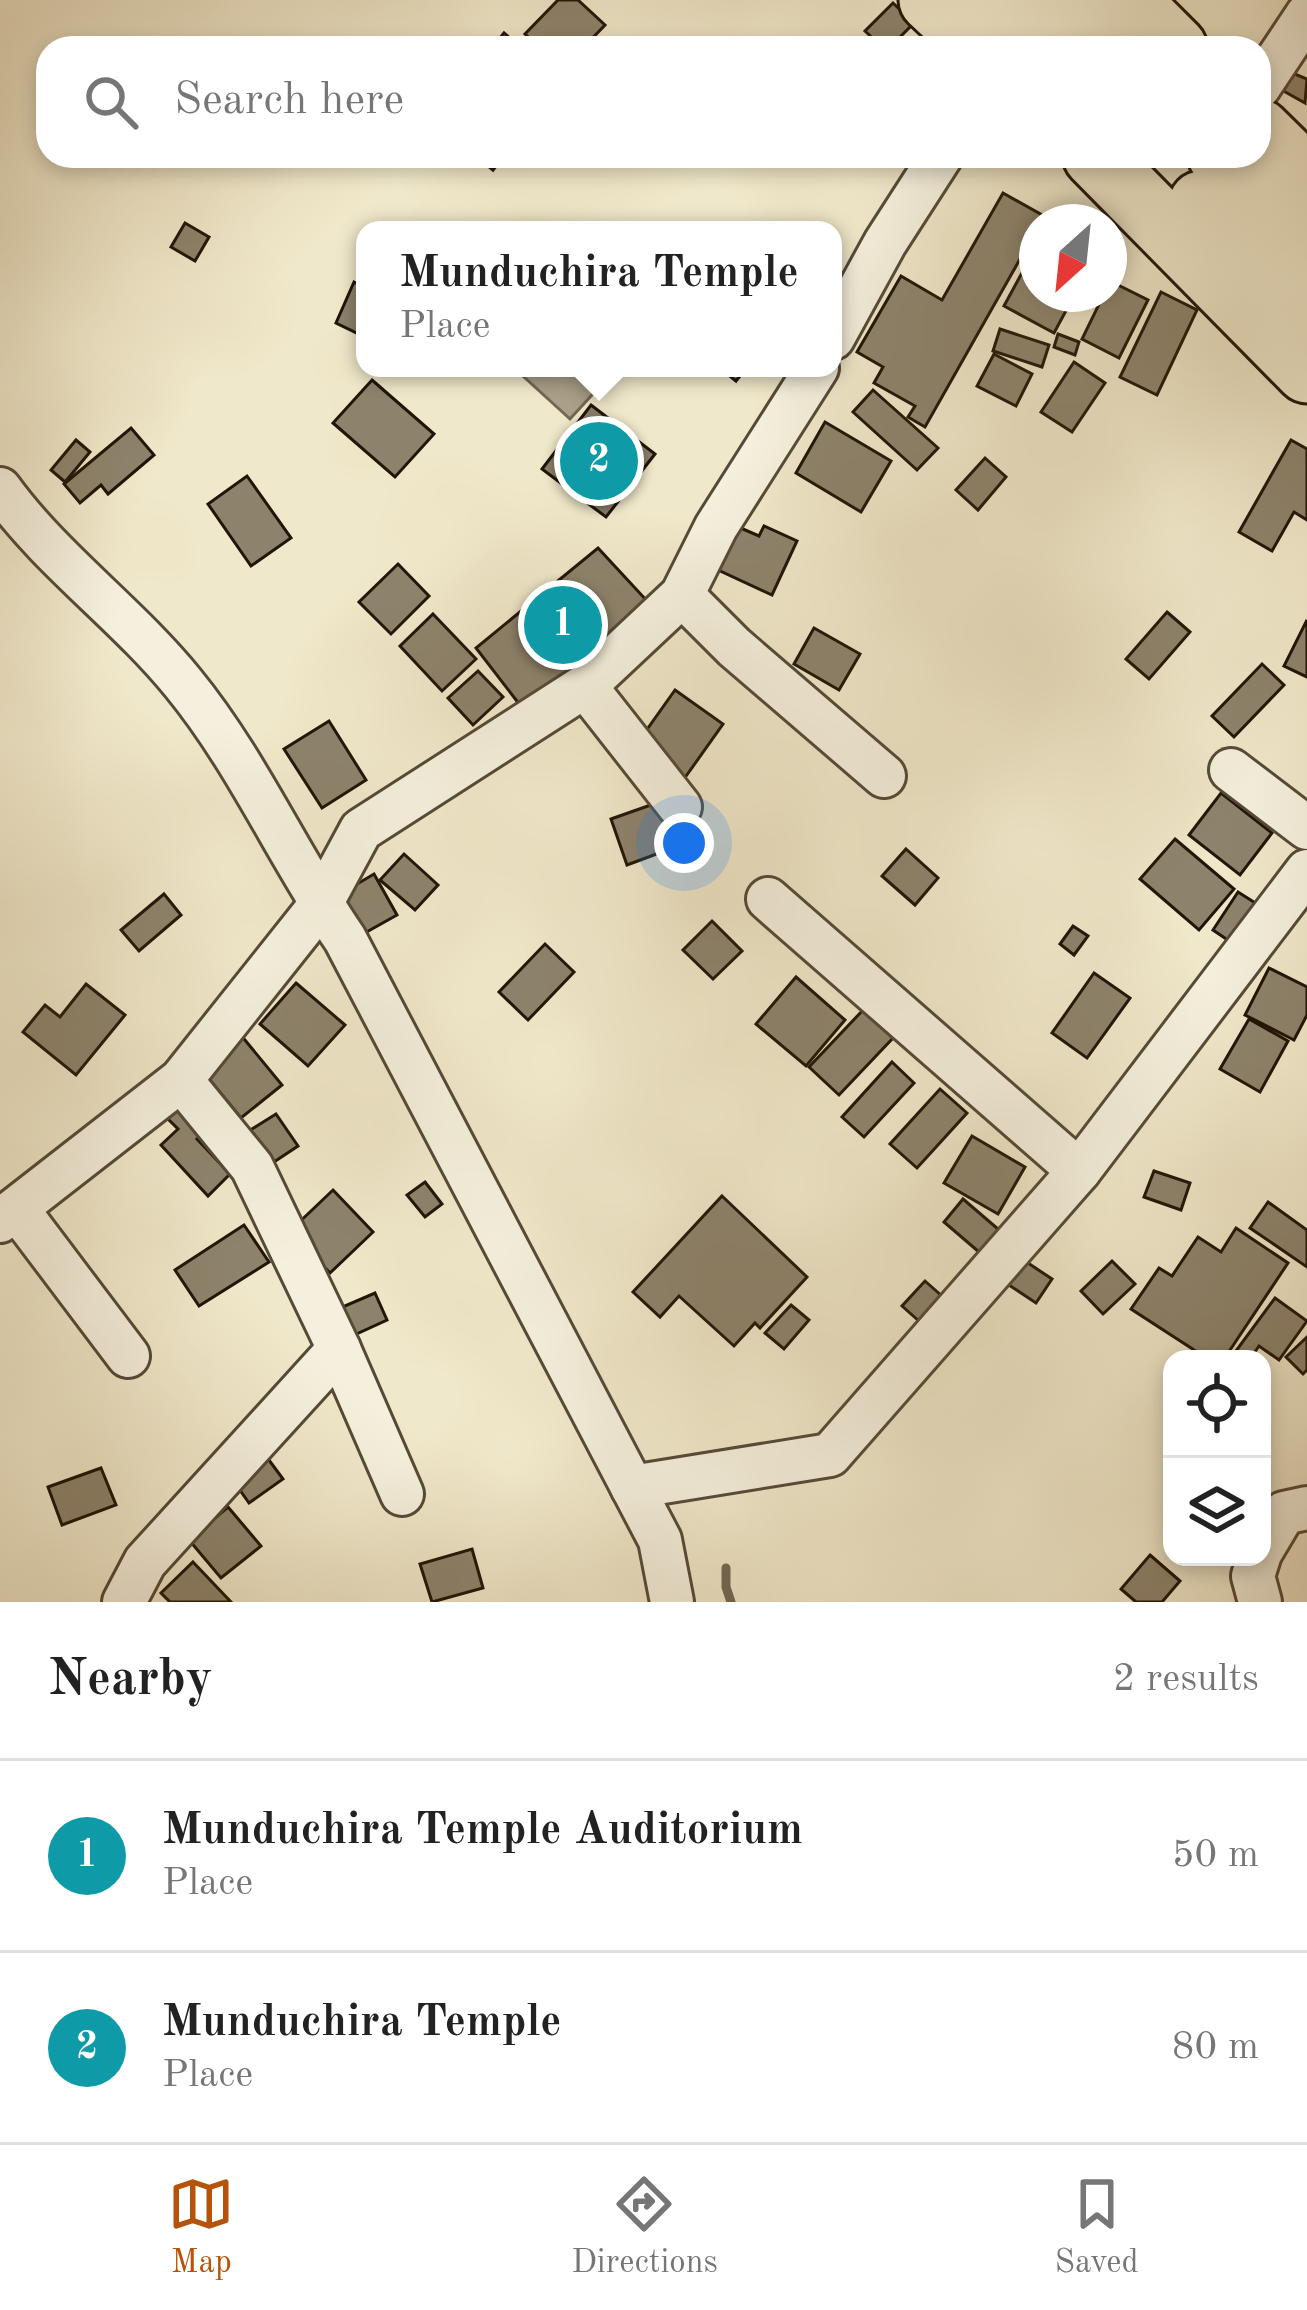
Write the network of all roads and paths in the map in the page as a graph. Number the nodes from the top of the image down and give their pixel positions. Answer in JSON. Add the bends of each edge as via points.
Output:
{"nodes":[{"id":1,"x":932,"y":0,"type":"edge"},
{"id":2,"x":991,"y":0,"type":"edge"},
{"id":3,"x":1060,"y":0,"type":"edge"},
{"id":4,"x":1126,"y":0,"type":"edge"},
{"id":5,"x":1307,"y":15,"type":"edge"},
{"id":6,"x":970,"y":36,"type":"edge"},
{"id":7,"x":1028,"y":36,"type":"edge"},
{"id":8,"x":1097,"y":36,"type":"edge"},
{"id":9,"x":1163,"y":36,"type":"edge"},
{"id":10,"x":1271,"y":69,"type":"edge"},
{"id":11,"x":1271,"y":143,"type":"edge"},
{"id":12,"x":933,"y":168,"type":"edge"},
{"id":13,"x":1107,"y":168,"type":"edge"},
{"id":14,"x":1164,"y":168,"type":"edge"},
{"id":15,"x":1232,"y":168,"type":"edge"},
{"id":16,"x":1307,"y":178,"type":"edge"},
{"id":17,"x":1307,"y":240,"type":"edge"},
{"id":18,"x":1307,"y":306,"type":"edge"},
{"id":19,"x":842,"y":322,"type":"edge"},
{"id":20,"x":1307,"y":371,"type":"edge"},
{"id":21,"x":811,"y":377,"type":"edge"},
{"id":22,"x":0,"y":490,"type":"edge"},
{"id":23,"x":682,"y":595,"type":"junction"},
{"id":24,"x":585,"y":686,"type":"junction"},
{"id":25,"x":1231,"y":770,"type":"dead end"},
{"id":26,"x":884,"y":776,"type":"dead end"},
{"id":27,"x":680,"y":807,"type":"dead end"},
{"id":28,"x":1307,"y":828,"type":"edge"},
{"id":29,"x":1307,"y":871,"type":"edge"},
{"id":30,"x":768,"y":899,"type":"dead end"},
{"id":31,"x":321,"y":904,"type":"junction"},
{"id":32,"x":182,"y":1079,"type":"junction"},
{"id":33,"x":1079,"y":1171,"type":"junction"},
{"id":34,"x":8,"y":1215,"type":"edge"},
{"id":35,"x":339,"y":1349,"type":"junction"},
{"id":36,"x":128,"y":1356,"type":"dead end"},
{"id":37,"x":632,"y":1487,"type":"junction"},
{"id":38,"x":402,"y":1494,"type":"dead end"},
{"id":39,"x":1307,"y":1508,"type":"edge"},
{"id":40,"x":1271,"y":1536,"type":"edge"},
{"id":41,"x":1256,"y":1566,"type":"edge"},
{"id":42,"x":124,"y":1602,"type":"edge"},
{"id":43,"x":673,"y":1602,"type":"edge"},
{"id":44,"x":1259,"y":1602,"type":"edge"}],
"edges":[{"from":1,"to":6,"type":"highway"},
{"from":2,"to":7,"type":"highway"},
{"from":3,"to":8,"type":"highway"},
{"from":4,"to":9,"type":"highway"},
{"from":5,"to":10,"type":"street"},
{"from":11,"to":16,"type":"highway"},
{"from":12,"to":19,"type":"street"},
{"from":13,"to":20,"type":"highway"},
{"from":14,"to":18,"type":"highway"},
{"from":15,"to":17,"type":"highway"},
{"from":21,"to":23,"type":"street"},
{"from":22,"to":31,"type":"street","via":[[185,686]]},
{"from":23,"to":24,"type":"street"},
{"from":23,"to":26,"type":"street"},
{"from":24,"to":27,"type":"street"},
{"from":24,"to":31,"type":"street","via":[[361,830]]},
{"from":25,"to":28,"type":"street"},
{"from":29,"to":33,"type":"street"},
{"from":30,"to":33,"type":"street"},
{"from":31,"to":32,"type":"street"},
{"from":31,"to":37,"type":"street"},
{"from":32,"to":34,"type":"street"},
{"from":32,"to":35,"type":"street","via":[[251,1167]]},
{"from":33,"to":37,"type":"street","via":[[830,1455]]},
{"from":34,"to":36,"type":"street"},
{"from":35,"to":38,"type":"street"},
{"from":35,"to":42,"type":"street","via":[[145,1562]]},
{"from":37,"to":43,"type":"street","via":[[660,1540]]},
{"from":39,"to":40,"type":"street","via":[[1284,1513]]},
{"from":41,"to":44,"type":"street"}]}
